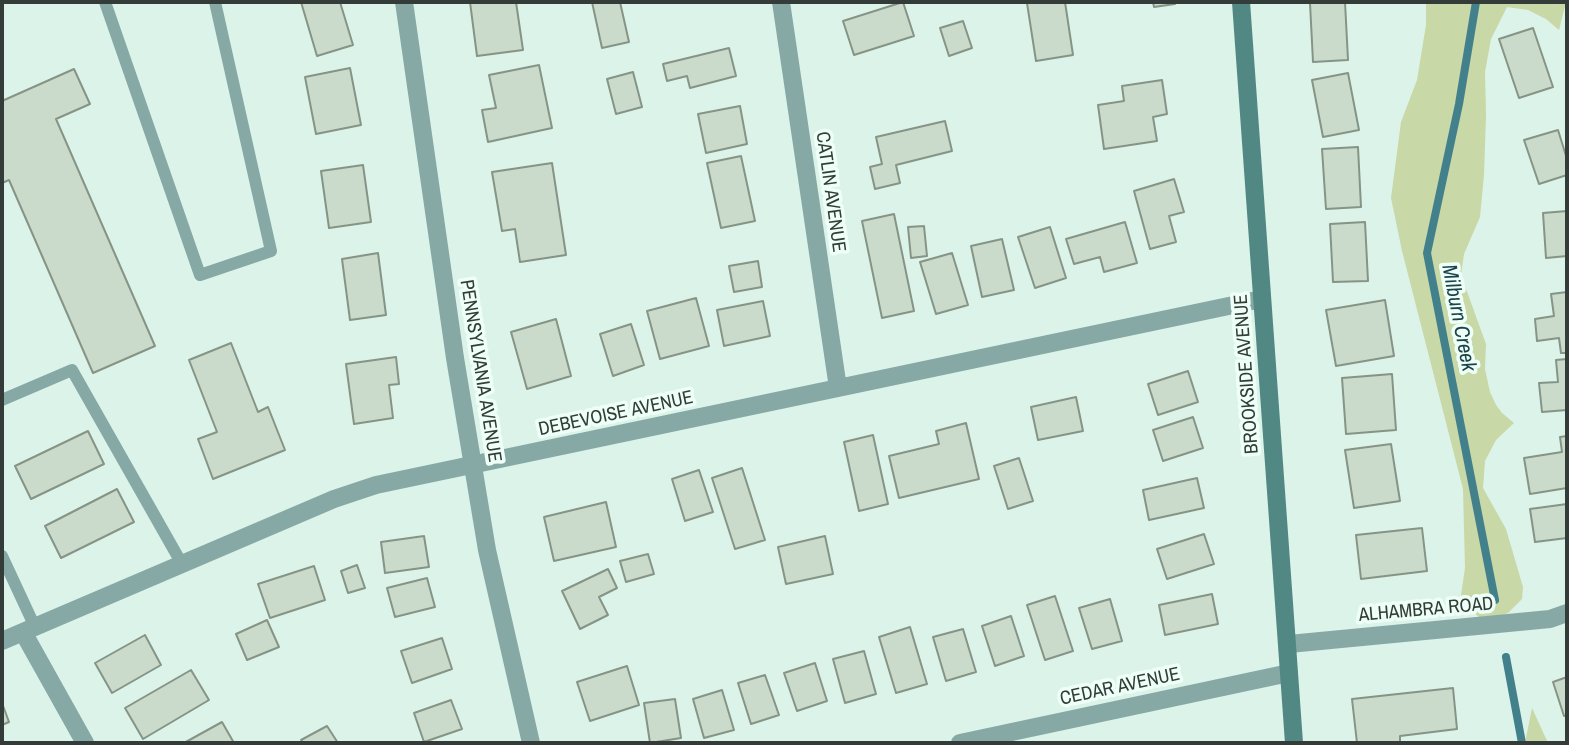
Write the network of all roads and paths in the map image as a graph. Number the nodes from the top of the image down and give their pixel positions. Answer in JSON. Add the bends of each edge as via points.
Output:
{"nodes":[{"id":1,"x":105,"y":2,"type":"edge"},
{"id":2,"x":215,"y":2,"type":"edge"},
{"id":3,"x":404,"y":2,"type":"edge"},
{"id":4,"x":781,"y":2,"type":"edge"},
{"id":5,"x":1241,"y":2,"type":"edge"},
{"id":6,"x":1262,"y":299,"type":"junction"},
{"id":7,"x":838,"y":388,"type":"junction"},
{"id":8,"x":2,"y":400,"type":"edge"},
{"id":9,"x":473,"y":465,"type":"junction"},
{"id":10,"x":2,"y":556,"type":"edge"},
{"id":11,"x":182,"y":564,"type":"junction"},
{"id":12,"x":1567,"y":613,"type":"edge"},
{"id":13,"x":29,"y":629,"type":"junction"},
{"id":14,"x":2,"y":641,"type":"edge"},
{"id":15,"x":1289,"y":644,"type":"junction"},
{"id":16,"x":1289,"y":673,"type":"junction"},
{"id":17,"x":86,"y":743,"type":"edge"},
{"id":18,"x":531,"y":743,"type":"edge"},
{"id":19,"x":960,"y":743,"type":"edge"},
{"id":20,"x":1294,"y":743,"type":"edge"}],
"edges":[{"from":1,"to":2,"type":"lane","via":[[200,275],[271,251]]},
{"from":3,"to":9,"type":"street","name":"PENNSYLVANIA AVENUE"},
{"from":4,"to":7,"type":"street","name":"CATLIN AVENUE"},
{"from":5,"to":6,"type":"main road","name":"BROOKSIDE AVENUE"},
{"from":6,"to":7,"type":"street","name":"DEBEVOISE AVENUE"},
{"from":6,"to":15,"type":"main road","name":"BROOKSIDE AVENUE"},
{"from":7,"to":9,"type":"street","name":"DEBEVOISE AVENUE"},
{"from":8,"to":11,"type":"lane","via":[[72,370]]},
{"from":9,"to":11,"type":"street","name":"DEBEVOISE AVENUE","via":[[376,485],[334,499]]},
{"from":9,"to":18,"type":"street","name":"PENNSYLVANIA AVENUE","via":[[487,550]]},
{"from":10,"to":13,"type":"lane"},
{"from":11,"to":13,"type":"street","name":"DEBEVOISE AVENUE"},
{"from":12,"to":15,"type":"street","name":"ALHAMBRA ROAD","via":[[1550,619]]},
{"from":13,"to":14,"type":"street","name":"DEBEVOISE AVENUE"},
{"from":13,"to":17,"type":"street"},
{"from":15,"to":16,"type":"main road","name":"BROOKSIDE AVENUE"},
{"from":16,"to":19,"type":"street","name":"CEDAR AVENUE"},
{"from":16,"to":20,"type":"main road","name":"BROOKSIDE AVENUE"}]}
